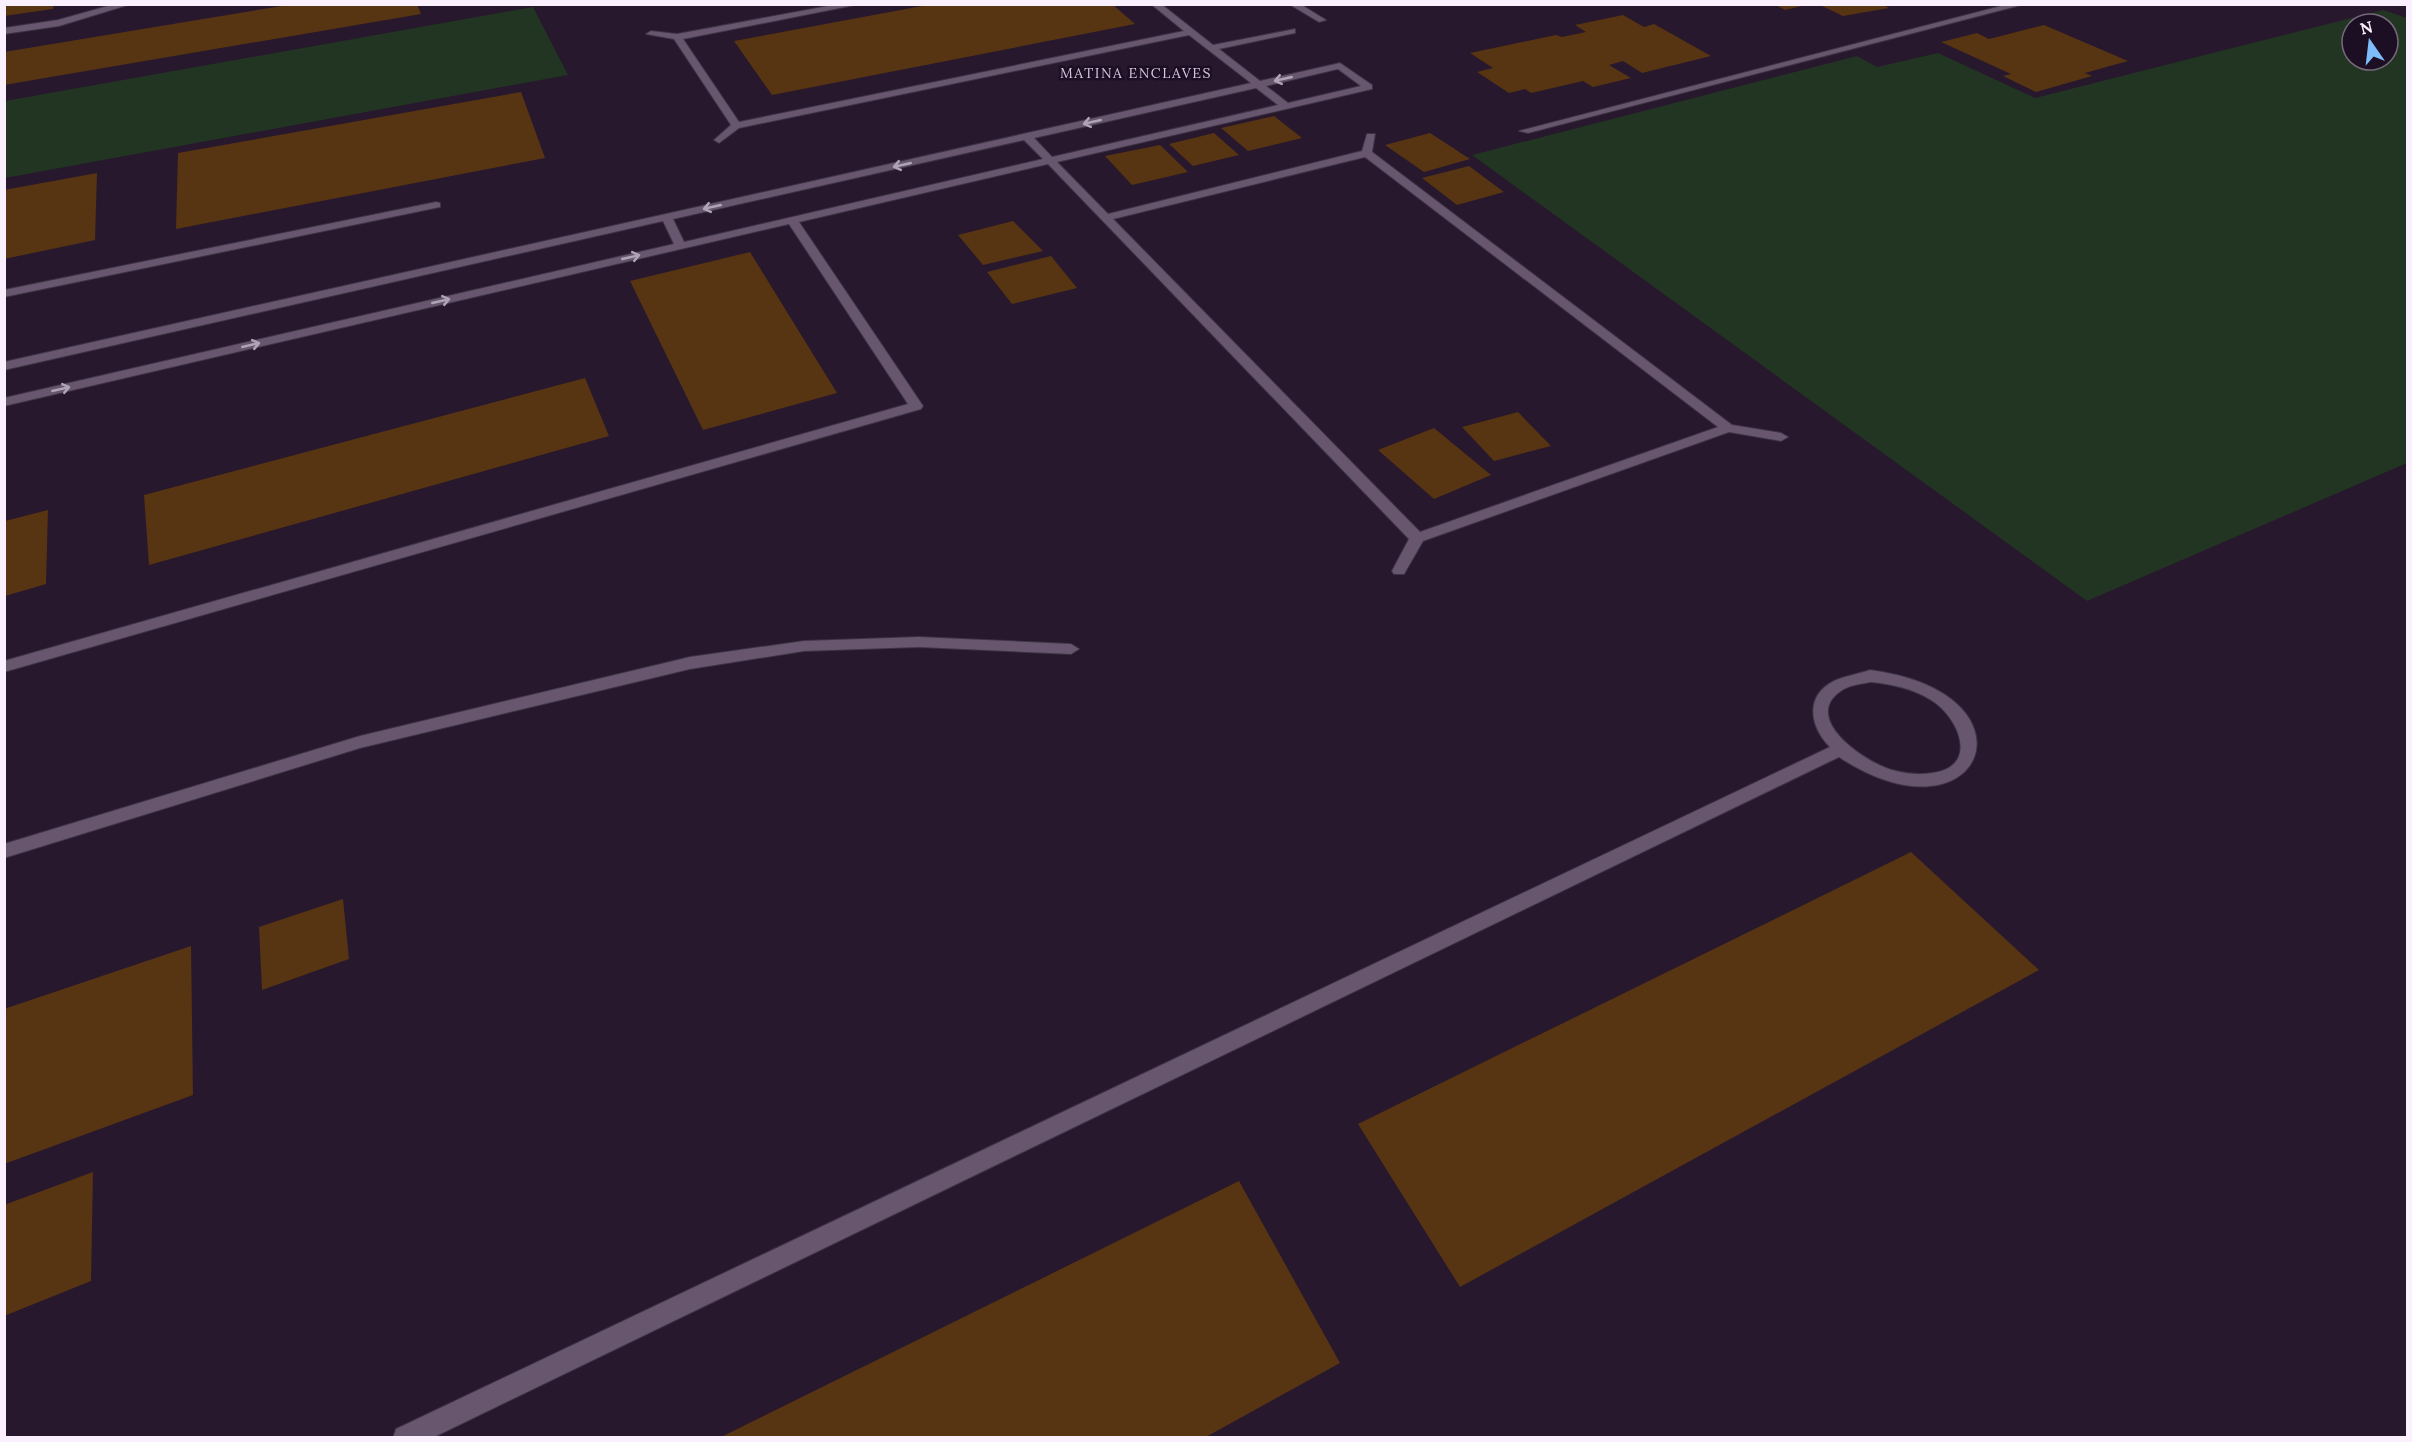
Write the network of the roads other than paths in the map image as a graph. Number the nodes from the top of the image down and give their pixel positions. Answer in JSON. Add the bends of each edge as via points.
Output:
{"nodes":[{"id":1,"x":127,"y":4,"type":"edge"},
{"id":2,"x":856,"y":4,"type":"edge"},
{"id":3,"x":1155,"y":4,"type":"edge"},
{"id":4,"x":1293,"y":4,"type":"edge"},
{"id":5,"x":2021,"y":4,"type":"edge"},
{"id":6,"x":1322,"y":20,"type":"dead end"},
{"id":7,"x":4,"y":31,"type":"edge"},
{"id":8,"x":1292,"y":31,"type":"dead end"},
{"id":9,"x":1191,"y":32,"type":"junction"},
{"id":10,"x":651,"y":34,"type":"dead end"},
{"id":11,"x":677,"y":37,"type":"junction"},
{"id":12,"x":1212,"y":48,"type":"junction"},
{"id":13,"x":1258,"y":85,"type":"junction"},
{"id":14,"x":1286,"y":106,"type":"junction"},
{"id":15,"x":736,"y":126,"type":"junction"},
{"id":16,"x":1524,"y":131,"type":"dead end"},
{"id":17,"x":1371,"y":136,"type":"dead end"},
{"id":18,"x":1027,"y":137,"type":"junction"},
{"id":19,"x":719,"y":140,"type":"dead end"},
{"id":20,"x":1367,"y":153,"type":"junction"},
{"id":21,"x":1050,"y":160,"type":"junction"},
{"id":22,"x":436,"y":206,"type":"dead end"},
{"id":23,"x":666,"y":218,"type":"junction"},
{"id":24,"x":1107,"y":218,"type":"junction"},
{"id":25,"x":792,"y":220,"type":"junction"},
{"id":26,"x":681,"y":246,"type":"junction"},
{"id":27,"x":4,"y":294,"type":"edge"},
{"id":28,"x":4,"y":366,"type":"edge"},
{"id":29,"x":4,"y":402,"type":"edge"},
{"id":30,"x":1728,"y":428,"type":"junction"},
{"id":31,"x":1781,"y":437,"type":"dead end"},
{"id":32,"x":1418,"y":538,"type":"junction"},
{"id":33,"x":1399,"y":571,"type":"dead end"},
{"id":34,"x":1071,"y":649,"type":"dead end"},
{"id":35,"x":4,"y":667,"type":"edge"},
{"id":36,"x":1839,"y":750,"type":"junction"},
{"id":37,"x":4,"y":851,"type":"edge"},
{"id":38,"x":405,"y":1437,"type":"edge"}],
"edges":[{"from":1,"to":7,"type":"lane","via":[[59,22]]},
{"from":2,"to":11,"type":"lane"},
{"from":3,"to":9,"type":"lane"},
{"from":4,"to":6,"type":"lane"},
{"from":5,"to":16,"type":"lane"},
{"from":8,"to":12,"type":"lane"},
{"from":9,"to":12,"type":"lane"},
{"from":9,"to":15,"type":"lane"},
{"from":10,"to":11,"type":"lane"},
{"from":11,"to":15,"type":"lane"},
{"from":12,"to":13,"type":"lane"},
{"from":13,"to":14,"type":"lane"},
{"from":14,"to":13,"type":"lane","one_way":true,"via":[[1369,87],[1340,66]]},
{"from":13,"to":18,"type":"lane","one_way":true},
{"from":14,"to":21,"type":"lane"},
{"from":15,"to":19,"type":"lane"},
{"from":17,"to":20,"type":"lane"},
{"from":18,"to":21,"type":"lane"},
{"from":18,"to":23,"type":"lane","one_way":true},
{"from":20,"to":24,"type":"lane"},
{"from":20,"to":30,"type":"lane"},
{"from":21,"to":24,"type":"lane"},
{"from":21,"to":25,"type":"lane"},
{"from":22,"to":27,"type":"lane"},
{"from":23,"to":26,"type":"lane"},
{"from":23,"to":28,"type":"lane"},
{"from":24,"to":32,"type":"lane"},
{"from":25,"to":26,"type":"lane"},
{"from":25,"to":35,"type":"lane","via":[[916,406]]},
{"from":29,"to":26,"type":"lane","one_way":true},
{"from":30,"to":31,"type":"lane"},
{"from":30,"to":32,"type":"lane"},
{"from":32,"to":33,"type":"lane"},
{"from":34,"to":37,"type":"lane","via":[[919,642],[804,646],[690,663],[360,742]]},
{"from":36,"to":36,"type":"lane","via":[[1859,765],[1909,781],[1953,774],[1966,763],[1971,747],[1968,730],[1957,713],[1939,698],[1917,685],[1870,676],[1832,687],[1822,700],[1820,715],[1825,732]]},
{"from":36,"to":38,"type":"lane"}]}
